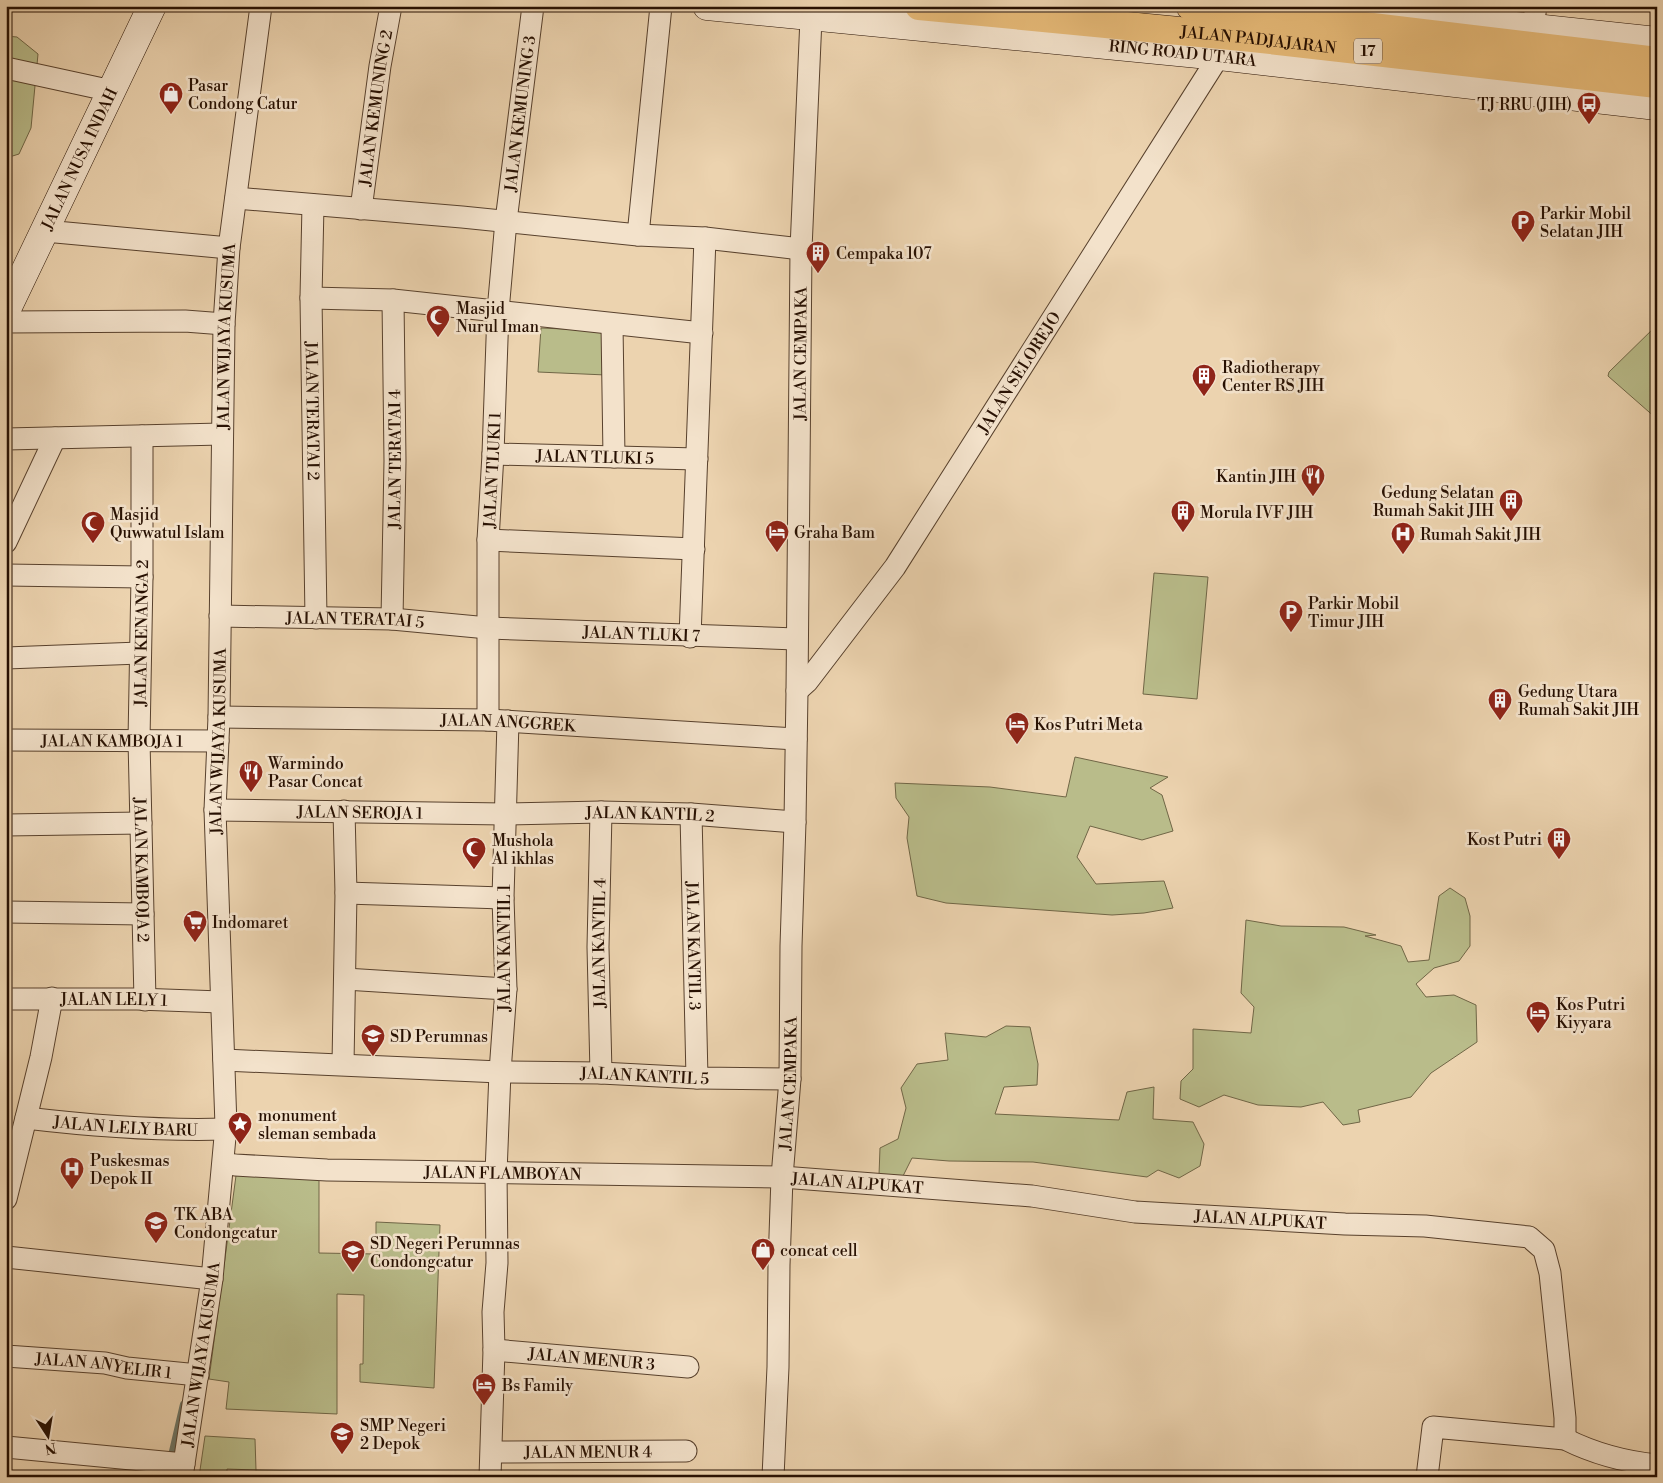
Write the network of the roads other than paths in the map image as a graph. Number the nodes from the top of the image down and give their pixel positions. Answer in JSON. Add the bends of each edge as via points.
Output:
{"nodes":[{"id":1,"x":152,"y":6,"type":"edge"},
{"id":2,"x":262,"y":6,"type":"edge"},
{"id":3,"x":391,"y":6,"type":"edge"},
{"id":4,"x":533,"y":6,"type":"edge"},
{"id":5,"x":661,"y":6,"type":"edge"},
{"id":6,"x":706,"y":6,"type":"edge"},
{"id":7,"x":920,"y":6,"type":"edge"},
{"id":8,"x":1190,"y":6,"type":"edge"},
{"id":9,"x":1327,"y":6,"type":"edge"},
{"id":10,"x":811,"y":18,"type":"junction"},
{"id":11,"x":1078,"y":32,"type":"junction"},
{"id":12,"x":1657,"y":41,"type":"edge"},
{"id":13,"x":1532,"y":48,"type":"edge"},
{"id":14,"x":1219,"y":56,"type":"junction"},
{"id":15,"x":1657,"y":61,"type":"edge"},
{"id":16,"x":6,"y":68,"type":"edge"},
{"id":17,"x":1657,"y":84,"type":"edge"},
{"id":18,"x":112,"y":91,"type":"junction"},
{"id":19,"x":1657,"y":106,"type":"edge"},
{"id":20,"x":236,"y":198,"type":"junction"},
{"id":21,"x":313,"y":205,"type":"junction"},
{"id":22,"x":361,"y":209,"type":"junction"},
{"id":23,"x":506,"y":221,"type":"junction"},
{"id":24,"x":45,"y":231,"type":"junction"},
{"id":25,"x":638,"y":235,"type":"junction"},
{"id":26,"x":705,"y":238,"type":"junction"},
{"id":27,"x":229,"y":248,"type":"junction"},
{"id":28,"x":801,"y":249,"type":"junction"},
{"id":29,"x":311,"y":298,"type":"junction"},
{"id":30,"x":393,"y":300,"type":"junction"},
{"id":31,"x":6,"y":311,"type":"edge"},
{"id":32,"x":498,"y":311,"type":"junction"},
{"id":33,"x":6,"y":322,"type":"edge"},
{"id":34,"x":224,"y":324,"type":"junction"},
{"id":35,"x":612,"y":325,"type":"junction"},
{"id":36,"x":702,"y":334,"type":"junction"},
{"id":37,"x":222,"y":434,"type":"junction"},
{"id":38,"x":142,"y":436,"type":"junction"},
{"id":39,"x":6,"y":438,"type":"edge"},
{"id":40,"x":54,"y":438,"type":"junction"},
{"id":41,"x":493,"y":454,"type":"junction"},
{"id":42,"x":614,"y":457,"type":"junction"},
{"id":43,"x":697,"y":459,"type":"junction"},
{"id":44,"x":488,"y":540,"type":"junction"},
{"id":45,"x":6,"y":542,"type":"edge"},
{"id":46,"x":694,"y":549,"type":"junction"},
{"id":47,"x":6,"y":575,"type":"edge"},
{"id":48,"x":142,"y":577,"type":"junction"},
{"id":49,"x":220,"y":616,"type":"junction"},
{"id":50,"x":316,"y":618,"type":"junction"},
{"id":51,"x":392,"y":619,"type":"junction"},
{"id":52,"x":488,"y":628,"type":"junction"},
{"id":53,"x":690,"y":636,"type":"junction"},
{"id":54,"x":796,"y":639,"type":"junction"},
{"id":55,"x":140,"y":653,"type":"junction"},
{"id":56,"x":6,"y":658,"type":"edge"},
{"id":57,"x":802,"y":687,"type":"junction"},
{"id":58,"x":219,"y":718,"type":"junction"},
{"id":59,"x":498,"y":721,"type":"junction"},
{"id":60,"x":796,"y":739,"type":"junction"},
{"id":61,"x":6,"y":740,"type":"edge"},
{"id":62,"x":139,"y":740,"type":"junction"},
{"id":63,"x":218,"y":740,"type":"junction"},
{"id":64,"x":215,"y":810,"type":"junction"},
{"id":65,"x":344,"y":811,"type":"junction"},
{"id":66,"x":601,"y":812,"type":"junction"},
{"id":67,"x":505,"y":814,"type":"junction"},
{"id":68,"x":691,"y":814,"type":"junction"},
{"id":69,"x":795,"y":822,"type":"junction"},
{"id":70,"x":141,"y":823,"type":"junction"},
{"id":71,"x":6,"y":825,"type":"edge"},
{"id":72,"x":346,"y":893,"type":"junction"},
{"id":73,"x":503,"y":898,"type":"junction"},
{"id":74,"x":6,"y":912,"type":"edge"},
{"id":75,"x":143,"y":914,"type":"junction"},
{"id":76,"x":345,"y":979,"type":"junction"},
{"id":77,"x":506,"y":989,"type":"junction"},
{"id":78,"x":52,"y":998,"type":"junction"},
{"id":79,"x":6,"y":999,"type":"edge"},
{"id":80,"x":145,"y":1000,"type":"junction"},
{"id":81,"x":221,"y":1002,"type":"junction"},
{"id":82,"x":224,"y":1060,"type":"junction"},
{"id":83,"x":343,"y":1064,"type":"junction"},
{"id":84,"x":500,"y":1072,"type":"junction"},
{"id":85,"x":601,"y":1073,"type":"junction"},
{"id":86,"x":697,"y":1078,"type":"junction"},
{"id":87,"x":790,"y":1079,"type":"junction"},
{"id":88,"x":26,"y":1118,"type":"junction"},
{"id":89,"x":226,"y":1129,"type":"junction"},
{"id":90,"x":224,"y":1162,"type":"junction"},
{"id":91,"x":496,"y":1173,"type":"junction"},
{"id":92,"x":782,"y":1177,"type":"junction"},
{"id":93,"x":6,"y":1199,"type":"edge"},
{"id":94,"x":6,"y":1258,"type":"edge"},
{"id":95,"x":212,"y":1279,"type":"junction"},
{"id":96,"x":494,"y":1350,"type":"junction"},
{"id":97,"x":6,"y":1356,"type":"edge"},
{"id":98,"x":688,"y":1367,"type":"dead end"},
{"id":99,"x":198,"y":1375,"type":"junction"},
{"id":100,"x":1565,"y":1439,"type":"junction"},
{"id":101,"x":6,"y":1447,"type":"edge"},
{"id":102,"x":686,"y":1451,"type":"dead end"},
{"id":103,"x":492,"y":1452,"type":"junction"},
{"id":104,"x":1650,"y":1464,"type":"edge"},
{"id":105,"x":178,"y":1467,"type":"edge"},
{"id":106,"x":490,"y":1477,"type":"edge"},
{"id":107,"x":773,"y":1477,"type":"edge"},
{"id":108,"x":1427,"y":1477,"type":"edge"}],
"edges":[{"from":1,"to":18,"type":"street","name":"JALAN NUSA INDAH"},
{"from":2,"to":20,"type":"street","name":"JALAN WIJAYA KUSUMA"},
{"from":3,"to":22,"type":"street","name":"JALAN KEMUNING 2"},
{"from":4,"to":23,"type":"street","name":"JALAN KEMUNING 3"},
{"from":5,"to":25,"type":"street"},
{"from":6,"to":10,"type":"street","name":"RING ROAD UTARA"},
{"from":7,"to":11,"type":"highway","name":"JALAN PADJAJARAN","number":"17"},
{"from":8,"to":13,"type":"highway","name":"JALAN PADJAJARAN","number":"17"},
{"from":9,"to":13,"type":"street","name":"RING ROAD UTARA"},
{"from":10,"to":11,"type":"street","name":"RING ROAD UTARA"},
{"from":10,"to":28,"type":"street","name":"JALAN CEMPAKA"},
{"from":11,"to":13,"type":"highway","name":"JALAN PADJAJARAN","number":"17"},
{"from":11,"to":14,"type":"street","name":"RING ROAD UTARA"},
{"from":12,"to":13,"type":"street","name":"RING ROAD UTARA"},
{"from":13,"to":14,"type":"street","name":"RING ROAD UTARA"},
{"from":13,"to":15,"type":"highway","name":"JALAN PADJAJARAN","number":"17"},
{"from":13,"to":17,"type":"highway","name":"JALAN PADJAJARAN","number":"17"},
{"from":13,"to":19,"type":"street","name":"RING ROAD UTARA"},
{"from":14,"to":57,"type":"street","name":"JALAN SELOREJO","via":[[895,567]]},
{"from":16,"to":18,"type":"street"},
{"from":18,"to":24,"type":"street","name":"JALAN NUSA INDAH"},
{"from":20,"to":21,"type":"street"},
{"from":20,"to":27,"type":"street","name":"JALAN WIJAYA KUSUMA"},
{"from":21,"to":22,"type":"street"},
{"from":21,"to":29,"type":"street","name":"JALAN TERATAI 2"},
{"from":22,"to":23,"type":"street"},
{"from":23,"to":25,"type":"street"},
{"from":23,"to":32,"type":"street","name":"JALAN TLUKI 1"},
{"from":24,"to":27,"type":"street"},
{"from":24,"to":31,"type":"street","name":"JALAN NUSA INDAH"},
{"from":25,"to":26,"type":"street"},
{"from":26,"to":28,"type":"street"},
{"from":26,"to":36,"type":"street"},
{"from":27,"to":34,"type":"street","name":"JALAN WIJAYA KUSUMA"},
{"from":28,"to":54,"type":"street","name":"JALAN CEMPAKA"},
{"from":29,"to":30,"type":"street"},
{"from":29,"to":50,"type":"street","name":"JALAN TERATAI 2"},
{"from":30,"to":32,"type":"street"},
{"from":30,"to":51,"type":"street","name":"JALAN TERATAI 4","via":[[395,461]]},
{"from":32,"to":35,"type":"street"},
{"from":32,"to":41,"type":"street","name":"JALAN TLUKI 1"},
{"from":33,"to":34,"type":"street","via":[[185,321]]},
{"from":34,"to":37,"type":"street","name":"JALAN WIJAYA KUSUMA"},
{"from":35,"to":36,"type":"street"},
{"from":35,"to":42,"type":"street"},
{"from":36,"to":43,"type":"street"},
{"from":37,"to":38,"type":"street"},
{"from":37,"to":49,"type":"street","name":"JALAN WIJAYA KUSUMA"},
{"from":38,"to":40,"type":"street"},
{"from":38,"to":48,"type":"street","name":"JALAN KENANGA 2"},
{"from":39,"to":40,"type":"street"},
{"from":40,"to":45,"type":"street"},
{"from":41,"to":42,"type":"street","name":"JALAN TLUKI 5"},
{"from":41,"to":44,"type":"street","name":"JALAN TLUKI 1"},
{"from":42,"to":43,"type":"street","name":"JALAN TLUKI 5"},
{"from":43,"to":46,"type":"street"},
{"from":44,"to":46,"type":"street"},
{"from":44,"to":52,"type":"street","name":"JALAN TLUKI 1"},
{"from":46,"to":53,"type":"street"},
{"from":47,"to":48,"type":"street"},
{"from":48,"to":55,"type":"street","name":"JALAN KENANGA 2"},
{"from":49,"to":50,"type":"street","name":"JALAN TERATAI 5"},
{"from":49,"to":58,"type":"street","name":"JALAN WIJAYA KUSUMA"},
{"from":50,"to":51,"type":"street","name":"JALAN TERATAI 5"},
{"from":51,"to":52,"type":"street","name":"JALAN TERATAI 5"},
{"from":52,"to":53,"type":"street","name":"JALAN TLUKI 7"},
{"from":52,"to":59,"type":"street","name":"JALAN TLUKI 1"},
{"from":53,"to":54,"type":"street","name":"JALAN TLUKI 7"},
{"from":54,"to":57,"type":"street","name":"JALAN CEMPAKA"},
{"from":55,"to":56,"type":"street"},
{"from":55,"to":62,"type":"street","name":"JALAN KENANGA 2"},
{"from":57,"to":60,"type":"street","name":"JALAN CEMPAKA"},
{"from":58,"to":59,"type":"street","name":"JALAN ANGGREK"},
{"from":58,"to":63,"type":"street","name":"JALAN WIJAYA KUSUMA"},
{"from":59,"to":60,"type":"street","name":"JALAN ANGGREK"},
{"from":59,"to":67,"type":"street","name":"JALAN KANTIL 1"},
{"from":60,"to":69,"type":"street","name":"JALAN CEMPAKA"},
{"from":61,"to":62,"type":"street","name":"JALAN KAMBOJA 1"},
{"from":62,"to":63,"type":"street","name":"JALAN KAMBOJA 1"},
{"from":62,"to":70,"type":"street","name":"JALAN KAMBOJA 2"},
{"from":63,"to":64,"type":"street","name":"JALAN WIJAYA KUSUMA"},
{"from":64,"to":65,"type":"street","name":"JALAN SEROJA 1"},
{"from":64,"to":81,"type":"street","name":"JALAN WIJAYA KUSUMA"},
{"from":65,"to":67,"type":"street","name":"JALAN SEROJA 1"},
{"from":65,"to":72,"type":"street"},
{"from":66,"to":67,"type":"street","name":"JALAN KANTIL 2"},
{"from":66,"to":68,"type":"street","name":"JALAN KANTIL 2"},
{"from":66,"to":85,"type":"street","name":"JALAN KANTIL 4","via":[[598,947]]},
{"from":67,"to":73,"type":"street","name":"JALAN KANTIL 1"},
{"from":68,"to":69,"type":"street","name":"JALAN KANTIL 2"},
{"from":68,"to":86,"type":"street","name":"JALAN KANTIL 3"},
{"from":69,"to":87,"type":"street","name":"JALAN CEMPAKA"},
{"from":70,"to":71,"type":"street"},
{"from":70,"to":75,"type":"street","name":"JALAN KAMBOJA 2"},
{"from":72,"to":73,"type":"street"},
{"from":72,"to":76,"type":"street"},
{"from":73,"to":77,"type":"street","name":"JALAN KANTIL 1"},
{"from":74,"to":75,"type":"street"},
{"from":75,"to":80,"type":"street","name":"JALAN KAMBOJA 2"},
{"from":76,"to":77,"type":"street"},
{"from":76,"to":83,"type":"street"},
{"from":77,"to":84,"type":"street","name":"JALAN KANTIL 1"},
{"from":78,"to":79,"type":"street","name":"JALAN LELY 1"},
{"from":78,"to":80,"type":"street","name":"JALAN LELY 1"},
{"from":78,"to":88,"type":"street"},
{"from":80,"to":81,"type":"street","name":"JALAN LELY 1"},
{"from":81,"to":82,"type":"street","name":"JALAN WIJAYA KUSUMA"},
{"from":82,"to":83,"type":"street","name":"JALAN KANTIL 5"},
{"from":82,"to":89,"type":"street","name":"JALAN WIJAYA KUSUMA"},
{"from":83,"to":84,"type":"street","name":"JALAN KANTIL 5"},
{"from":84,"to":85,"type":"street","name":"JALAN KANTIL 5"},
{"from":84,"to":91,"type":"street","name":"JALAN KANTIL 1"},
{"from":85,"to":86,"type":"street","name":"JALAN KANTIL 5"},
{"from":86,"to":87,"type":"street","name":"JALAN KANTIL 5"},
{"from":87,"to":92,"type":"street","name":"JALAN CEMPAKA"},
{"from":88,"to":89,"type":"street","name":"JALAN LELY BARU","via":[[108,1127]]},
{"from":88,"to":93,"type":"street"},
{"from":89,"to":90,"type":"street","name":"JALAN WIJAYA KUSUMA"},
{"from":90,"to":91,"type":"street","name":"JALAN FLAMBOYAN","via":[[327,1170]]},
{"from":90,"to":95,"type":"street","name":"JALAN WIJAYA KUSUMA"},
{"from":91,"to":92,"type":"street","name":"JALAN FLAMBOYAN"},
{"from":91,"to":96,"type":"street","name":"JALAN KANTIL 1"},
{"from":92,"to":100,"type":"street","name":"JALAN ALPUKAT","via":[[1032,1196],[1135,1212],[1425,1226],[1529,1237],[1544,1250],[1550,1273]]},
{"from":92,"to":107,"type":"street","name":"JALAN CEMPAKA"},
{"from":94,"to":95,"type":"street"},
{"from":95,"to":99,"type":"street","name":"JALAN WIJAYA KUSUMA"},
{"from":96,"to":98,"type":"street","name":"JALAN MENUR 3"},
{"from":96,"to":103,"type":"street","name":"JALAN KANTIL 1"},
{"from":97,"to":99,"type":"street","name":"JALAN ANYELIR 1","via":[[105,1363]]},
{"from":99,"to":105,"type":"street","name":"JALAN WIJAYA KUSUMA"},
{"from":100,"to":104,"type":"street","via":[[1583,1448]]},
{"from":100,"to":108,"type":"street","via":[[1433,1427]]},
{"from":101,"to":105,"type":"street"},
{"from":102,"to":103,"type":"street","name":"JALAN MENUR 4"},
{"from":103,"to":106,"type":"street","name":"JALAN KANTIL 1"}]}
